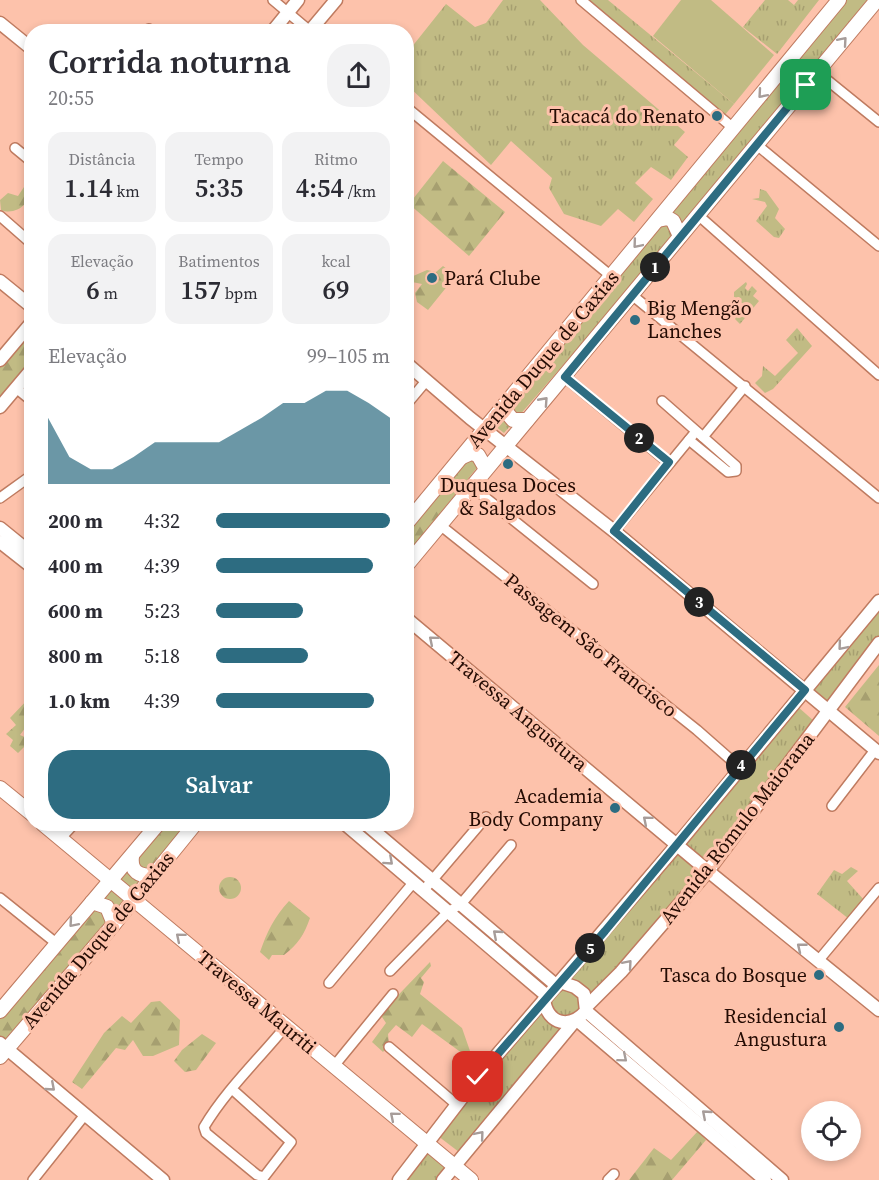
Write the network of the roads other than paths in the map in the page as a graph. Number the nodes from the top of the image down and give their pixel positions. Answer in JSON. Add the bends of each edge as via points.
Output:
{"nodes":[{"id":1,"x":273,"y":0,"type":"edge"},
{"id":2,"x":298,"y":0,"type":"edge"},
{"id":3,"x":336,"y":0,"type":"edge"},
{"id":4,"x":581,"y":0,"type":"edge"},
{"id":5,"x":838,"y":0,"type":"edge"},
{"id":6,"x":877,"y":0,"type":"edge"},
{"id":7,"x":288,"y":12,"type":"junction"},
{"id":8,"x":0,"y":23,"type":"edge"},
{"id":9,"x":278,"y":24,"type":"edge"},
{"id":10,"x":302,"y":24,"type":"edge"},
{"id":11,"x":316,"y":24,"type":"edge"},
{"id":12,"x":24,"y":42,"type":"edge"},
{"id":13,"x":786,"y":67,"type":"junction"},
{"id":14,"x":816,"y":71,"type":"junction"},
{"id":15,"x":806,"y":85,"type":"junction"},
{"id":16,"x":414,"y":114,"type":"edge"},
{"id":17,"x":879,"y":122,"type":"edge"},
{"id":18,"x":732,"y":128,"type":"junction"},
{"id":19,"x":757,"y":145,"type":"junction"},
{"id":20,"x":15,"y":148,"type":"dead end"},
{"id":21,"x":24,"y":155,"type":"edge"},
{"id":22,"x":698,"y":215,"type":"junction"},
{"id":23,"x":0,"y":216,"type":"edge"},
{"id":24,"x":658,"y":219,"type":"junction"},
{"id":25,"x":680,"y":236,"type":"junction"},
{"id":26,"x":24,"y":237,"type":"edge"},
{"id":27,"x":879,"y":246,"type":"edge"},
{"id":28,"x":611,"y":276,"type":"junction"},
{"id":29,"x":0,"y":281,"type":"edge"},
{"id":30,"x":633,"y":295,"type":"junction"},
{"id":31,"x":24,"y":300,"type":"edge"},
{"id":32,"x":24,"y":332,"type":"edge"},
{"id":33,"x":0,"y":360,"type":"edge"},
{"id":34,"x":414,"y":369,"type":"edge"},
{"id":35,"x":879,"y":375,"type":"edge"},
{"id":36,"x":565,"y":377,"type":"junction"},
{"id":37,"x":24,"y":378,"type":"edge"},
{"id":38,"x":427,"y":380,"type":"junction"},
{"id":39,"x":745,"y":386,"type":"junction"},
{"id":40,"x":16,"y":388,"type":"junction"},
{"id":41,"x":24,"y":394,"type":"edge"},
{"id":42,"x":414,"y":395,"type":"edge"},
{"id":43,"x":662,"y":401,"type":"dead end"},
{"id":44,"x":506,"y":403,"type":"junction"},
{"id":45,"x":0,"y":407,"type":"edge"},
{"id":46,"x":527,"y":420,"type":"junction"},
{"id":47,"x":485,"y":429,"type":"junction"},
{"id":48,"x":700,"y":434,"type":"junction"},
{"id":49,"x":689,"y":440,"type":"junction"},
{"id":50,"x":506,"y":445,"type":"junction"},
{"id":51,"x":462,"y":457,"type":"junction"},
{"id":52,"x":669,"y":462,"type":"junction"},
{"id":53,"x":486,"y":469,"type":"junction"},
{"id":54,"x":24,"y":481,"type":"edge"},
{"id":55,"x":471,"y":486,"type":"junction"},
{"id":56,"x":0,"y":498,"type":"edge"},
{"id":57,"x":879,"y":498,"type":"edge"},
{"id":58,"x":414,"y":514,"type":"edge"},
{"id":59,"x":440,"y":525,"type":"junction"},
{"id":60,"x":0,"y":528,"type":"edge"},
{"id":61,"x":614,"y":531,"type":"junction"},
{"id":62,"x":0,"y":542,"type":"edge"},
{"id":63,"x":24,"y":548,"type":"edge"},
{"id":64,"x":414,"y":556,"type":"edge"},
{"id":65,"x":24,"y":561,"type":"edge"},
{"id":66,"x":593,"y":584,"type":"dead end"},
{"id":67,"x":879,"y":600,"type":"edge"},
{"id":68,"x":414,"y":625,"type":"edge"},
{"id":69,"x":879,"y":644,"type":"edge"},
{"id":70,"x":805,"y":690,"type":"junction"},
{"id":71,"x":829,"y":710,"type":"junction"},
{"id":72,"x":877,"y":751,"type":"edge"},
{"id":73,"x":738,"y":767,"type":"junction"},
{"id":74,"x":0,"y":788,"type":"edge"},
{"id":75,"x":832,"y":806,"type":"dead end"},
{"id":76,"x":24,"y":808,"type":"edge"},
{"id":77,"x":486,"y":817,"type":"dead end"},
{"id":78,"x":52,"y":831,"type":"edge"},
{"id":79,"x":68,"y":831,"type":"edge"},
{"id":80,"x":152,"y":831,"type":"edge"},
{"id":81,"x":189,"y":831,"type":"edge"},
{"id":82,"x":360,"y":831,"type":"edge"},
{"id":83,"x":369,"y":831,"type":"edge"},
{"id":84,"x":372,"y":837,"type":"junction"},
{"id":85,"x":61,"y":838,"type":"junction"},
{"id":86,"x":511,"y":845,"type":"dead end"},
{"id":87,"x":677,"y":845,"type":"junction"},
{"id":88,"x":132,"y":856,"type":"junction"},
{"id":89,"x":708,"y":871,"type":"junction"},
{"id":90,"x":153,"y":876,"type":"junction"},
{"id":91,"x":110,"y":879,"type":"junction"},
{"id":92,"x":431,"y":880,"type":"junction"},
{"id":93,"x":413,"y":883,"type":"junction"},
{"id":94,"x":879,"y":888,"type":"edge"},
{"id":95,"x":423,"y":891,"type":"junction"},
{"id":96,"x":0,"y":897,"type":"edge"},
{"id":97,"x":134,"y":899,"type":"junction"},
{"id":98,"x":92,"y":902,"type":"junction"},
{"id":99,"x":461,"y":904,"type":"junction"},
{"id":100,"x":448,"y":912,"type":"junction"},
{"id":101,"x":114,"y":924,"type":"junction"},
{"id":102,"x":56,"y":943,"type":"junction"},
{"id":103,"x":516,"y":951,"type":"junction"},
{"id":104,"x":818,"y":961,"type":"junction"},
{"id":105,"x":507,"y":962,"type":"junction"},
{"id":106,"x":390,"y":971,"type":"dead end"},
{"id":107,"x":329,"y":983,"type":"dead end"},
{"id":108,"x":559,"y":984,"type":"junction"},
{"id":109,"x":393,"y":994,"type":"dead end"},
{"id":110,"x":546,"y":998,"type":"junction"},
{"id":111,"x":879,"y":1010,"type":"edge"},
{"id":112,"x":0,"y":1011,"type":"edge"},
{"id":113,"x":581,"y":1015,"type":"junction"},
{"id":114,"x":286,"y":1026,"type":"junction"},
{"id":115,"x":389,"y":1047,"type":"dead end"},
{"id":116,"x":2,"y":1049,"type":"edge"},
{"id":117,"x":334,"y":1066,"type":"junction"},
{"id":118,"x":233,"y":1090,"type":"junction"},
{"id":119,"x":457,"y":1105,"type":"junction"},
{"id":120,"x":84,"y":1116,"type":"junction"},
{"id":121,"x":427,"y":1143,"type":"junction"},
{"id":122,"x":454,"y":1166,"type":"junction"},
{"id":123,"x":766,"y":1176,"type":"edge"},
{"id":124,"x":33,"y":1180,"type":"edge"},
{"id":125,"x":163,"y":1180,"type":"edge"},
{"id":126,"x":399,"y":1180,"type":"edge"},
{"id":127,"x":443,"y":1180,"type":"edge"},
{"id":128,"x":471,"y":1180,"type":"edge"},
{"id":129,"x":782,"y":1180,"type":"edge"}],
"edges":[{"from":1,"to":7,"type":"street"},
{"from":2,"to":7,"type":"street"},
{"from":3,"to":11,"type":"street"},
{"from":4,"to":18,"type":"street"},
{"from":5,"to":13,"type":"main road","name":"Avenida Duque de Caxias"},
{"from":14,"to":6,"type":"main road","name":"Avenida Duque de Caxias","one_way":true},
{"from":7,"to":9,"type":"street"},
{"from":7,"to":10,"type":"street"},
{"from":8,"to":12,"type":"street"},
{"from":13,"to":15,"type":"main road","via":[[785,76],[790,83]]},
{"from":13,"to":18,"type":"main road","name":"Avenida Duque de Caxias","one_way":true},
{"from":14,"to":15,"type":"main road","name":"Avenida Duque de Caxias"},
{"from":14,"to":17,"type":"street"},
{"from":15,"to":19,"type":"main road","name":"Avenida Duque de Caxias"},
{"from":16,"to":28,"type":"street"},
{"from":18,"to":24,"type":"main road","name":"Avenida Duque de Caxias"},
{"from":19,"to":22,"type":"main road","name":"Avenida Duque de Caxias"},
{"from":19,"to":27,"type":"street"},
{"from":20,"to":21,"type":"street"},
{"from":22,"to":25,"type":"main road","name":"Avenida Duque de Caxias"},
{"from":22,"to":35,"type":"street"},
{"from":23,"to":26,"type":"street"},
{"from":24,"to":25,"type":"main road","via":[[673,221]]},
{"from":24,"to":28,"type":"main road","name":"Avenida Duque de Caxias","one_way":true},
{"from":25,"to":30,"type":"main road","name":"Avenida Duque de Caxias"},
{"from":28,"to":44,"type":"main road","name":"Avenida Duque de Caxias"},
{"from":29,"to":31,"type":"street"},
{"from":30,"to":36,"type":"main road","name":"Avenida Duque de Caxias"},
{"from":30,"to":39,"type":"street"},
{"from":32,"to":33,"type":"street"},
{"from":34,"to":38,"type":"street"},
{"from":46,"to":36,"type":"main road","name":"Avenida Duque de Caxias","one_way":true},
{"from":36,"to":52,"type":"street"},
{"from":37,"to":40,"type":"street"},
{"from":38,"to":42,"type":"street"},
{"from":38,"to":47,"type":"street"},
{"from":39,"to":48,"type":"street"},
{"from":39,"to":57,"type":"street"},
{"from":40,"to":41,"type":"street"},
{"from":40,"to":45,"type":"street"},
{"from":43,"to":48,"type":"street"},
{"from":44,"to":46,"type":"main road","via":[[513,420]]},
{"from":44,"to":47,"type":"main road","name":"Avenida Duque de Caxias"},
{"from":46,"to":50,"type":"main road","name":"Avenida Duque de Caxias"},
{"from":47,"to":50,"type":"street"},
{"from":47,"to":51,"type":"main road","name":"Avenida Duque de Caxias"},
{"from":48,"to":49,"type":"street"},
{"from":48,"to":49,"type":"street","via":[[736,466],[733,473]]},
{"from":49,"to":52,"type":"street"},
{"from":50,"to":53,"type":"main road","name":"Avenida Duque de Caxias"},
{"from":50,"to":61,"type":"street"},
{"from":51,"to":53,"type":"main road","via":[[478,455]]},
{"from":51,"to":58,"type":"main road","name":"Avenida Duque de Caxias"},
{"from":52,"to":61,"type":"street"},
{"from":53,"to":55,"type":"main road","name":"Avenida Duque de Caxias"},
{"from":54,"to":56,"type":"street"},
{"from":55,"to":59,"type":"main road","name":"Avenida Duque de Caxias"},
{"from":55,"to":66,"type":"street"},
{"from":59,"to":64,"type":"main road","name":"Avenida Duque de Caxias"},
{"from":59,"to":73,"type":"street","name":"Passagem São Francisco"},
{"from":60,"to":63,"type":"street"},
{"from":61,"to":70,"type":"street"},
{"from":62,"to":65,"type":"street"},
{"from":67,"to":70,"type":"street","name":"Avenida Rômulo Maiorana","one_way":true},
{"from":87,"to":68,"type":"street","name":"Travessa Angustura","one_way":true},
{"from":69,"to":71,"type":"street","name":"Avenida Rômulo Maiorana"},
{"from":70,"to":71,"type":"street"},
{"from":70,"to":73,"type":"street","name":"Avenida Rômulo Maiorana"},
{"from":71,"to":72,"type":"street"},
{"from":71,"to":89,"type":"street","name":"Avenida Rômulo Maiorana"},
{"from":72,"to":75,"type":"street"},
{"from":73,"to":87,"type":"street","name":"Avenida Rômulo Maiorana"},
{"from":74,"to":76,"type":"main road"},
{"from":77,"to":92,"type":"street"},
{"from":78,"to":85,"type":"main road","name":"Travessa Mauriti"},
{"from":79,"to":85,"type":"street"},
{"from":80,"to":88,"type":"main road","name":"Avenida Duque de Caxias"},
{"from":81,"to":90,"type":"main road","name":"Avenida Duque de Caxias"},
{"from":82,"to":84,"type":"street"},
{"from":83,"to":84,"type":"street"},
{"from":84,"to":92,"type":"street"},
{"from":84,"to":93,"type":"street","one_way":true},
{"from":85,"to":91,"type":"main road","name":"Travessa Mauriti"},
{"from":86,"to":99,"type":"street"},
{"from":87,"to":89,"type":"street","name":"Travessa Angustura"},
{"from":87,"to":108,"type":"street","name":"Avenida Rômulo Maiorana"},
{"from":88,"to":90,"type":"main road","via":[[135,872]]},
{"from":88,"to":91,"type":"main road","name":"Avenida Duque de Caxias"},
{"from":104,"to":89,"type":"street","name":"Travessa Angustura","one_way":true},
{"from":113,"to":89,"type":"street","name":"Avenida Rômulo Maiorana","one_way":true},
{"from":90,"to":97,"type":"main road","name":"Avenida Duque de Caxias"},
{"from":91,"to":97,"type":"main road","name":"Travessa Mauriti"},
{"from":91,"to":98,"type":"main road","name":"Avenida Duque de Caxias"},
{"from":92,"to":95,"type":"street"},
{"from":92,"to":99,"type":"street"},
{"from":93,"to":95,"type":"street"},
{"from":93,"to":107,"type":"street"},
{"from":94,"to":104,"type":"street"},
{"from":95,"to":100,"type":"street"},
{"from":96,"to":102,"type":"street"},
{"from":97,"to":101,"type":"main road","name":"Avenida Duque de Caxias"},
{"from":114,"to":97,"type":"main road","name":"Travessa Mauriti","one_way":true},
{"from":98,"to":101,"type":"main road","via":[[107,907]]},
{"from":98,"to":102,"type":"main road","name":"Avenida Duque de Caxias","one_way":true},
{"from":99,"to":100,"type":"street"},
{"from":103,"to":99,"type":"street","one_way":true},
{"from":100,"to":105,"type":"street"},
{"from":100,"to":106,"type":"street"},
{"from":101,"to":116,"type":"main road","name":"Avenida Duque de Caxias"},
{"from":102,"to":112,"type":"main road","name":"Avenida Duque de Caxias"},
{"from":103,"to":105,"type":"street"},
{"from":103,"to":108,"type":"street"},
{"from":104,"to":111,"type":"street","name":"Travessa Angustura"},
{"from":105,"to":110,"type":"street"},
{"from":108,"to":110,"type":"street","name":"Avenida Rômulo Maiorana"},
{"from":108,"to":113,"type":"street","via":[[584,994]]},
{"from":109,"to":117,"type":"street"},
{"from":110,"to":113,"type":"street","via":[[553,1017],[562,1022]]},
{"from":110,"to":119,"type":"street","name":"Avenida Rômulo Maiorana"},
{"from":122,"to":113,"type":"street","name":"Avenida Rômulo Maiorana","one_way":true},
{"from":113,"to":123,"type":"street"},
{"from":114,"to":117,"type":"main road","name":"Travessa Mauriti"},
{"from":114,"to":118,"type":"street"},
{"from":115,"to":119,"type":"street"},
{"from":116,"to":120,"type":"street","one_way":true},
{"from":121,"to":117,"type":"main road","name":"Travessa Mauriti","one_way":true},
{"from":118,"to":118,"type":"street","via":[[204,1129],[264,1177],[291,1142]]},
{"from":119,"to":121,"type":"street","name":"Avenida Rômulo Maiorana"},
{"from":120,"to":124,"type":"street"},
{"from":120,"to":125,"type":"street"},
{"from":121,"to":122,"type":"main road","name":"Travessa Mauriti"},
{"from":121,"to":126,"type":"street","name":"Avenida Rômulo Maiorana"},
{"from":122,"to":127,"type":"street","name":"Avenida Rômulo Maiorana"},
{"from":122,"to":128,"type":"main road","name":"Travessa Mauriti"},
{"from":123,"to":129,"type":"street"}]}
